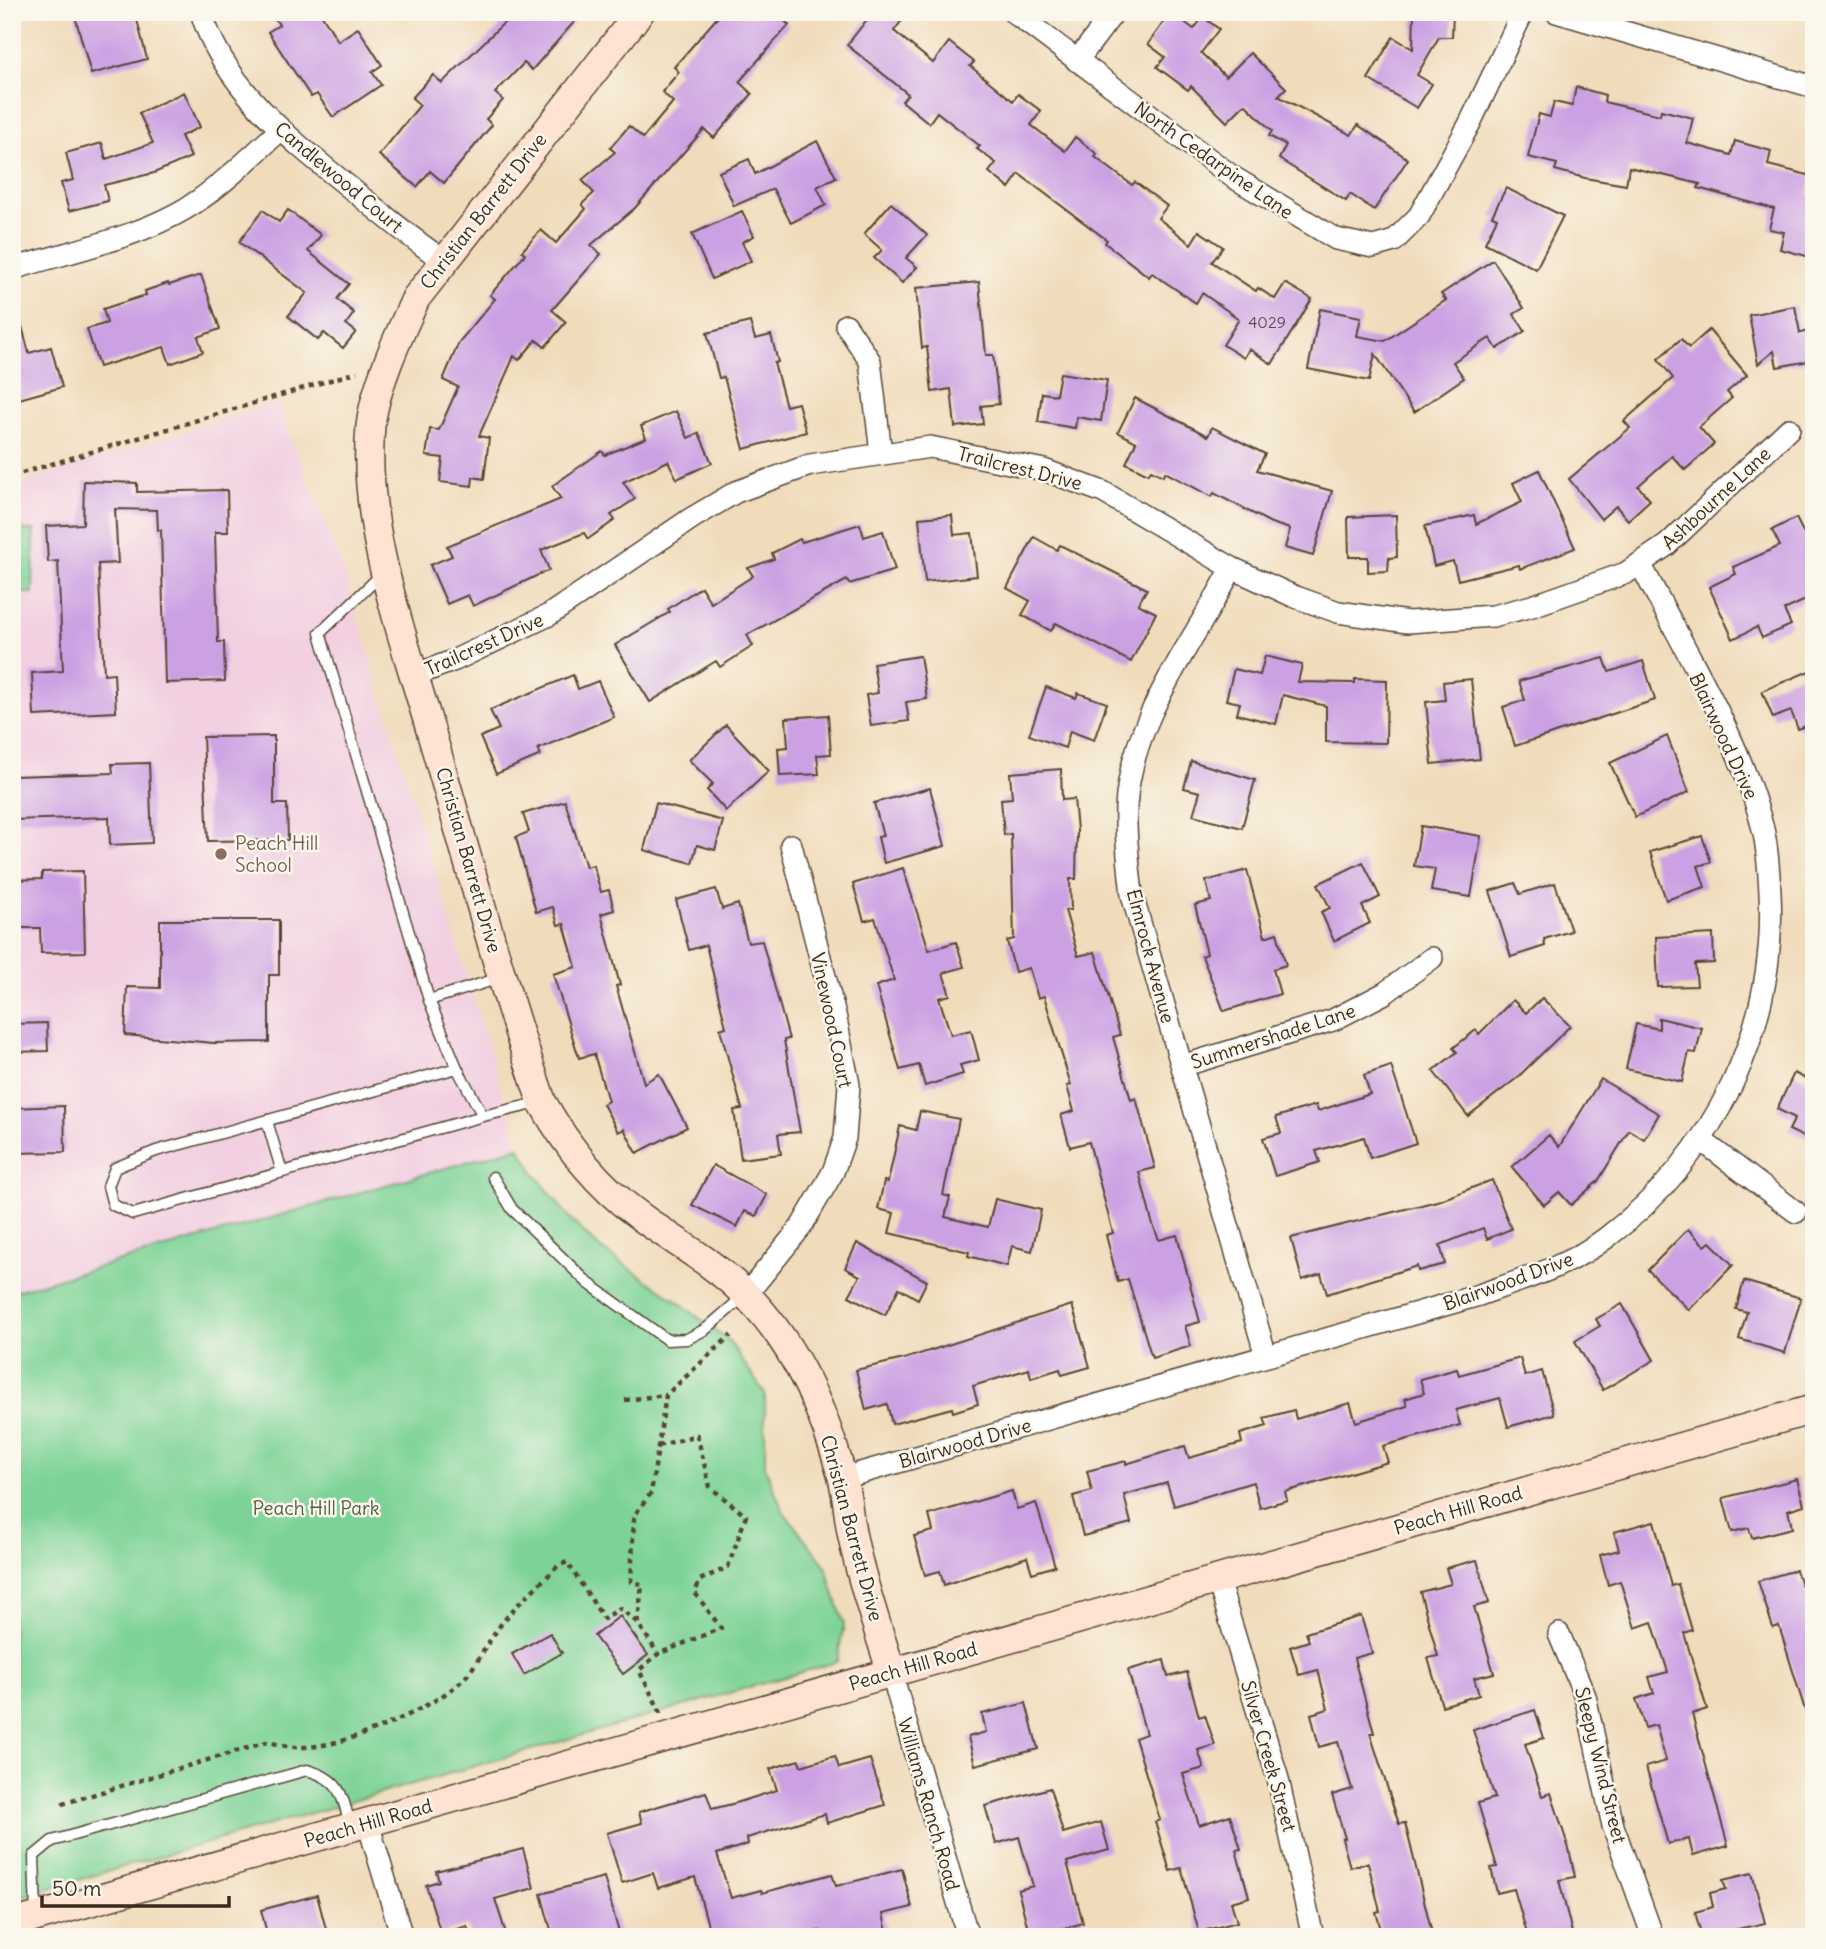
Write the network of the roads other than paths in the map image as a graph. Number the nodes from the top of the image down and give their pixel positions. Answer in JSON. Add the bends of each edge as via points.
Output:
{"nodes":[{"id":1,"x":201,"y":12,"type":"edge"},
{"id":2,"x":640,"y":12,"type":"edge"},
{"id":3,"x":1013,"y":12,"type":"edge"},
{"id":4,"x":1114,"y":12,"type":"edge"},
{"id":5,"x":1523,"y":12,"type":"edge"},
{"id":6,"x":1556,"y":12,"type":"edge"},
{"id":7,"x":1077,"y":61,"type":"junction"},
{"id":8,"x":1814,"y":88,"type":"edge"},
{"id":9,"x":280,"y":130,"type":"junction"},
{"id":10,"x":443,"y":260,"type":"junction"},
{"id":11,"x":12,"y":269,"type":"edge"},
{"id":12,"x":846,"y":325,"type":"dead end"},
{"id":13,"x":1789,"y":429,"type":"dead end"},
{"id":14,"x":881,"y":453,"type":"junction"},
{"id":15,"x":1641,"y":565,"type":"junction"},
{"id":16,"x":1232,"y":568,"type":"junction"},
{"id":17,"x":386,"y":569,"type":"junction"},
{"id":18,"x":415,"y":675,"type":"junction"},
{"id":19,"x":790,"y":845,"type":"dead end"},
{"id":20,"x":1432,"y":958,"type":"dead end"},
{"id":21,"x":503,"y":977,"type":"junction"},
{"id":22,"x":429,"y":1000,"type":"junction"},
{"id":23,"x":1182,"y":1066,"type":"junction"},
{"id":24,"x":457,"y":1068,"type":"junction"},
{"id":25,"x":542,"y":1102,"type":"junction"},
{"id":26,"x":483,"y":1115,"type":"junction"},
{"id":27,"x":267,"y":1121,"type":"junction"},
{"id":28,"x":1701,"y":1140,"type":"junction"},
{"id":29,"x":282,"y":1172,"type":"junction"},
{"id":30,"x":493,"y":1177,"type":"dead end"},
{"id":31,"x":1796,"y":1212,"type":"dead end"},
{"id":32,"x":746,"y":1294,"type":"junction"},
{"id":33,"x":1266,"y":1356,"type":"junction"},
{"id":34,"x":1814,"y":1409,"type":"edge"},
{"id":35,"x":843,"y":1478,"type":"junction"},
{"id":36,"x":1217,"y":1577,"type":"junction"},
{"id":37,"x":1559,"y":1634,"type":"dead end"},
{"id":38,"x":891,"y":1671,"type":"junction"},
{"id":39,"x":360,"y":1825,"type":"junction"},
{"id":40,"x":24,"y":1921,"type":"edge"},
{"id":41,"x":402,"y":1937,"type":"edge"},
{"id":42,"x":968,"y":1937,"type":"edge"},
{"id":43,"x":1313,"y":1937,"type":"edge"},
{"id":44,"x":1653,"y":1937,"type":"edge"}],
"edges":[{"from":1,"to":9,"type":"street","name":"Candlewood Court","via":[[228,67]]},
{"from":2,"to":10,"type":"street","name":"Christian Barrett Drive"},
{"from":3,"to":7,"type":"street","name":"North Cedarpine Lane"},
{"from":4,"to":7,"type":"street"},
{"from":5,"to":7,"type":"street","name":"North Cedarpine Lane","via":[[1419,216],[1394,241],[1363,247],[1336,239],[1243,184]]},
{"from":6,"to":8,"type":"street"},
{"from":9,"to":10,"type":"street","name":"Candlewood Court"},
{"from":9,"to":11,"type":"street","via":[[184,209],[104,242]]},
{"from":10,"to":17,"type":"street","name":"Christian Barrett Drive","via":[[416,298],[391,351],[370,430],[370,490]]},
{"from":12,"to":14,"type":"street","via":[[870,360]]},
{"from":13,"to":15,"type":"street","name":"Ashbourne Lane"},
{"from":14,"to":16,"type":"street","name":"Trailcrest Drive","via":[[930,447],[1079,481]]},
{"from":14,"to":18,"type":"street","name":"Trailcrest Drive","via":[[810,465],[736,492],[549,615]]},
{"from":15,"to":16,"type":"street","name":"Trailcrest Drive","via":[[1532,606],[1461,620],[1408,622],[1338,612]]},
{"from":15,"to":28,"type":"street","name":"Blairwood Drive","via":[[1741,764],[1768,859],[1772,935],[1765,992],[1749,1045]]},
{"from":16,"to":23,"type":"street","name":"Elmrock Avenue","via":[[1154,705],[1132,769],[1126,806],[1132,895]]},
{"from":17,"to":18,"type":"street","name":"Christian Barrett Drive"},
{"from":17,"to":22,"type":"lane","via":[[320,633]]},
{"from":18,"to":21,"type":"street","name":"Christian Barrett Drive"},
{"from":19,"to":32,"type":"street","name":"Vinewood Court","via":[[849,1085],[845,1138],[833,1172],[801,1227]]},
{"from":20,"to":23,"type":"street","name":"Summershade Lane","via":[[1385,993],[1333,1020]]},
{"from":21,"to":22,"type":"lane"},
{"from":21,"to":25,"type":"street","name":"Christian Barrett Drive"},
{"from":22,"to":24,"type":"lane"},
{"from":23,"to":33,"type":"street","name":"Elmrock Avenue"},
{"from":24,"to":26,"type":"lane"},
{"from":24,"to":27,"type":"lane"},
{"from":25,"to":26,"type":"lane"},
{"from":25,"to":32,"type":"street","name":"Christian Barrett Drive","via":[[564,1142],[606,1188]]},
{"from":26,"to":29,"type":"lane"},
{"from":27,"to":29,"type":"lane"},
{"from":27,"to":29,"type":"lane","via":[[115,1168],[108,1186],[113,1205],[134,1214]]},
{"from":28,"to":31,"type":"street"},
{"from":28,"to":33,"type":"street","name":"Blairwood Drive","via":[[1651,1198],[1606,1237],[1551,1269],[1476,1296]]},
{"from":30,"to":32,"type":"lane","via":[[512,1209],[588,1283],[667,1340],[687,1339],[706,1329]]},
{"from":32,"to":35,"type":"street","name":"Christian Barrett Drive","via":[[772,1323],[803,1373]]},
{"from":33,"to":35,"type":"street","name":"Blairwood Drive"},
{"from":34,"to":36,"type":"street","name":"Peach Hill Road"},
{"from":35,"to":38,"type":"street","name":"Christian Barrett Drive","via":[[853,1539]]},
{"from":36,"to":38,"type":"street","name":"Peach Hill Road"},
{"from":36,"to":43,"type":"street","name":"Silver Creek Street","via":[[1278,1779]]},
{"from":37,"to":44,"type":"street","name":"Sleepy Wind Street","via":[[1585,1696],[1613,1826]]},
{"from":38,"to":39,"type":"street","name":"Peach Hill Road"},
{"from":38,"to":42,"type":"street","name":"Williams Ranch Road"},
{"from":39,"to":40,"type":"street","name":"Peach Hill Road"},
{"from":39,"to":40,"type":"lane","via":[[328,1776],[307,1770],[52,1841],[34,1856]]},
{"from":39,"to":41,"type":"street"}]}
